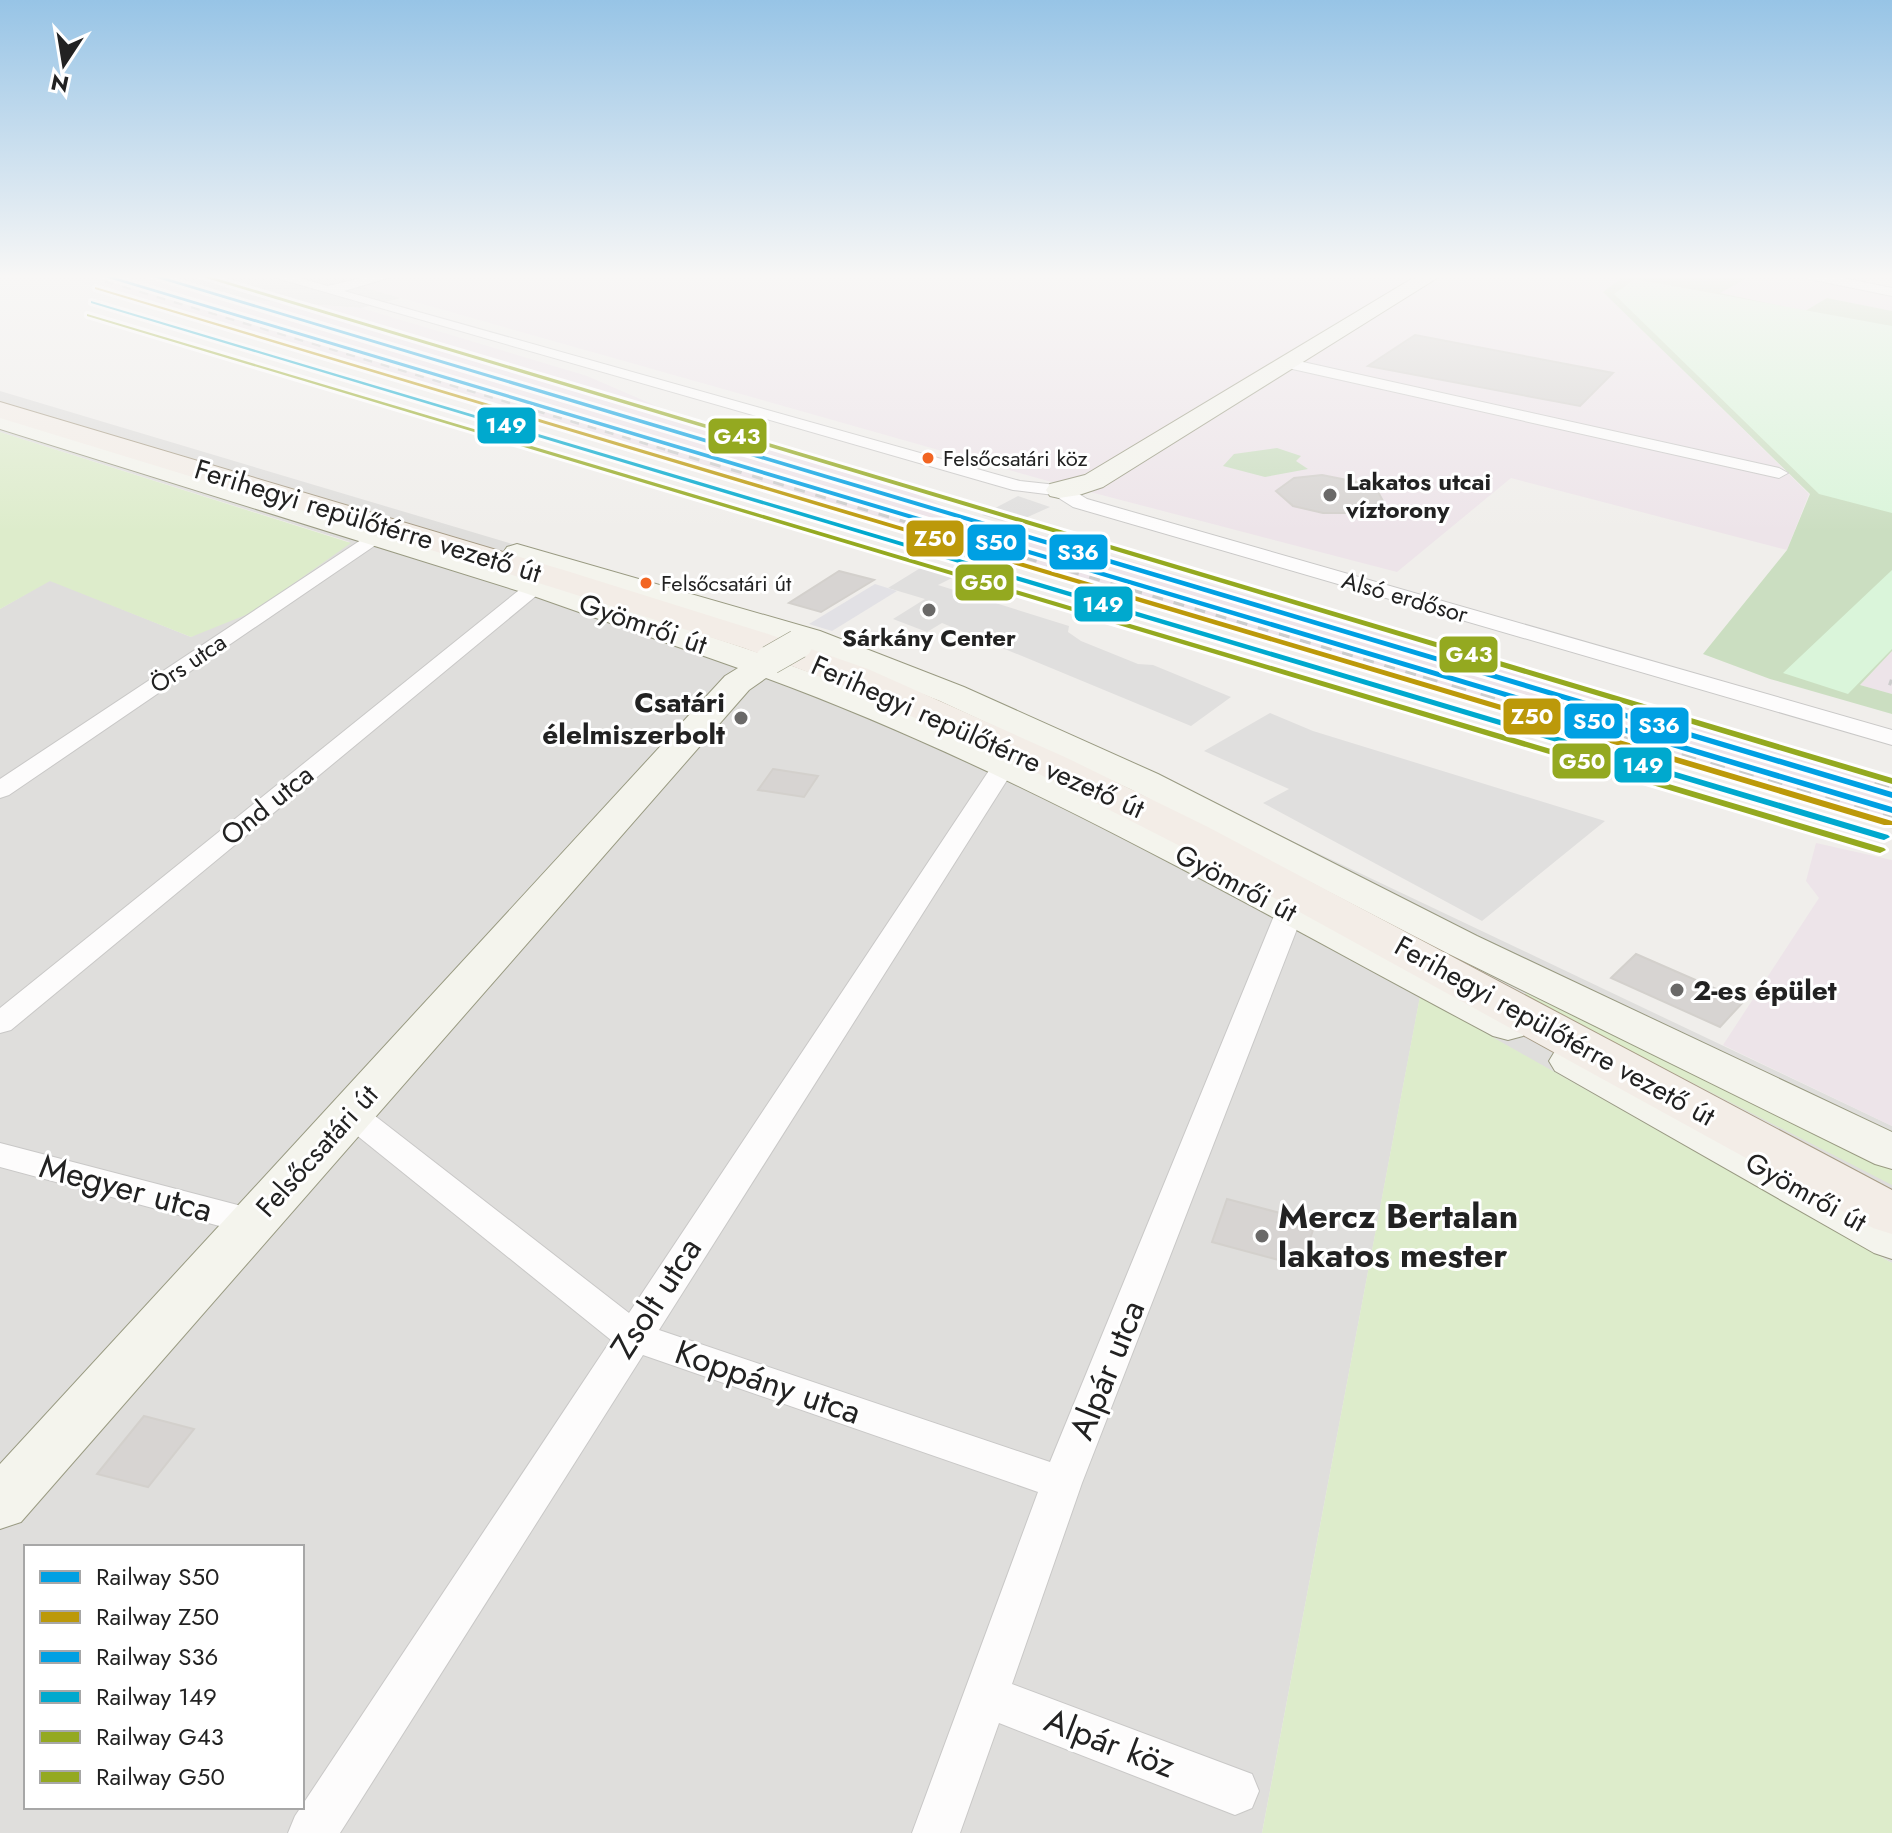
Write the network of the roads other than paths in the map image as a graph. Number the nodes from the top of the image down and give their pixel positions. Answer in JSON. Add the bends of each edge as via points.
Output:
{"nodes":[{"id":1,"x":577,"y":361,"type":"edge"},
{"id":2,"x":1289,"y":361,"type":"edge"},
{"id":3,"x":1285,"y":363,"type":"junction"},
{"id":4,"x":0,"y":399,"type":"edge"},
{"id":5,"x":0,"y":410,"type":"edge"},
{"id":6,"x":0,"y":421,"type":"edge"},
{"id":7,"x":1779,"y":473,"type":"dead end"},
{"id":8,"x":1059,"y":490,"type":"junction"},
{"id":9,"x":376,"y":536,"type":"junction"},
{"id":10,"x":535,"y":587,"type":"junction"},
{"id":11,"x":804,"y":641,"type":"junction"},
{"id":12,"x":766,"y":663,"type":"junction"},
{"id":13,"x":1892,"y":738,"type":"edge"},
{"id":14,"x":1004,"y":766,"type":"junction"},
{"id":15,"x":0,"y":790,"type":"edge"},
{"id":16,"x":1290,"y":911,"type":"junction"},
{"id":17,"x":0,"y":1023,"type":"edge"},
{"id":18,"x":350,"y":1113,"type":"junction"},
{"id":19,"x":1892,"y":1152,"type":"edge"},
{"id":20,"x":0,"y":1155,"type":"edge"},
{"id":21,"x":1892,"y":1214,"type":"edge"},
{"id":22,"x":253,"y":1222,"type":"junction"},
{"id":23,"x":1892,"y":1240,"type":"edge"},
{"id":24,"x":632,"y":1336,"type":"junction"},
{"id":25,"x":1062,"y":1483,"type":"junction"},
{"id":26,"x":0,"y":1504,"type":"edge"},
{"id":27,"x":985,"y":1696,"type":"junction"},
{"id":28,"x":1235,"y":1791,"type":"dead end"},
{"id":29,"x":312,"y":1833,"type":"edge"},
{"id":30,"x":936,"y":1833,"type":"edge"}],
"edges":[{"from":1,"to":8,"type":"street","via":[[1019,486]]},
{"from":2,"to":3,"type":"street"},
{"from":3,"to":7,"type":"street"},
{"from":3,"to":8,"type":"street","via":[[1090,483]]},
{"from":4,"to":11,"type":"street","name":"Gyömrői út"},
{"from":5,"to":21,"type":"main road","name":"Ferihegyi repülőtérre vezető út","via":[[571,583],[855,677],[1181,829]]},
{"from":6,"to":9,"type":"street","name":"Gyömrői út"},
{"from":8,"to":13,"type":"street","name":"Alsó erdősor","via":[[1080,503]]},
{"from":9,"to":10,"type":"street","name":"Gyömrői út"},
{"from":9,"to":15,"type":"street","name":"Örs utca"},
{"from":10,"to":12,"type":"street","name":"Gyömrői út"},
{"from":10,"to":17,"type":"street","name":"Ond utca"},
{"from":11,"to":12,"type":"street","name":"Felsőcsatári út","bridge":true},
{"from":11,"to":19,"type":"street","name":"Gyömrői út","via":[[952,694],[1103,762],[1463,945]]},
{"from":12,"to":14,"type":"street","name":"Gyömrői út"},
{"from":12,"to":18,"type":"street","name":"Felsőcsatári út","via":[[737,683]]},
{"from":14,"to":16,"type":"street","name":"Gyömrői út"},
{"from":14,"to":24,"type":"street","name":"Zsolt utca"},
{"from":16,"to":23,"type":"street","name":"Gyömrői út"},
{"from":16,"to":25,"type":"street","name":"Alpár utca"},
{"from":18,"to":22,"type":"street","name":"Felsőcsatári út"},
{"from":18,"to":24,"type":"street","name":"Koppány utca"},
{"from":20,"to":22,"type":"street","name":"Megyer utca"},
{"from":22,"to":26,"type":"street","name":"Felsőcsatári út"},
{"from":24,"to":25,"type":"street","name":"Koppány utca"},
{"from":24,"to":29,"type":"street","name":"Zsolt utca"},
{"from":25,"to":27,"type":"street","name":"Alpár utca"},
{"from":27,"to":28,"type":"street","name":"Alpár köz"},
{"from":27,"to":30,"type":"street","name":"Alpár utca"}]}
